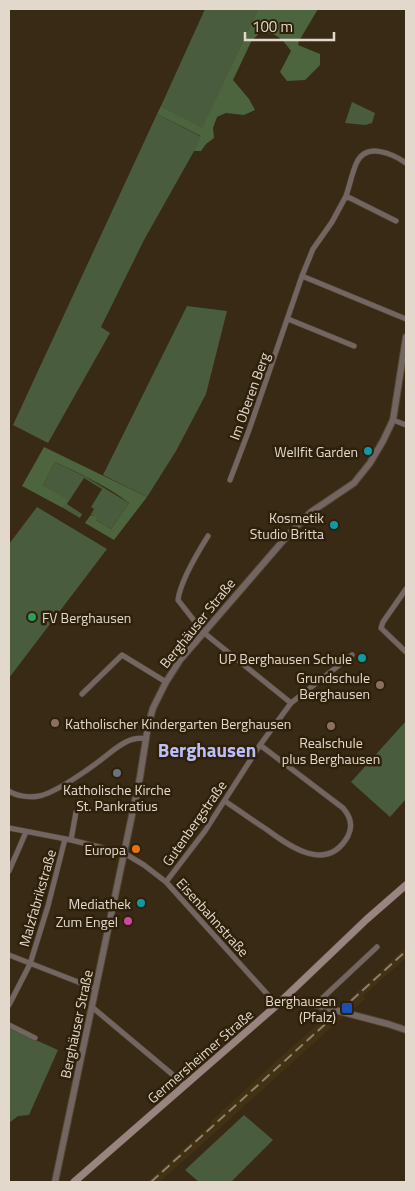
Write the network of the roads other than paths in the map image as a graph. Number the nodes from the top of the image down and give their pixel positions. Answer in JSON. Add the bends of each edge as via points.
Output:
{"nodes":[{"id":1,"x":406,"y":163,"type":"edge"},
{"id":2,"x":346,"y":196,"type":"junction"},
{"id":3,"x":396,"y":220,"type":"dead end"},
{"id":4,"x":302,"y":276,"type":"junction"},
{"id":5,"x":288,"y":319,"type":"junction"},
{"id":6,"x":406,"y":319,"type":"edge"},
{"id":7,"x":406,"y":337,"type":"edge"},
{"id":8,"x":354,"y":346,"type":"dead end"},
{"id":9,"x":393,"y":420,"type":"junction"},
{"id":10,"x":406,"y":425,"type":"edge"},
{"id":11,"x":230,"y":480,"type":"dead end"},
{"id":12,"x":208,"y":536,"type":"dead end"},
{"id":13,"x":406,"y":589,"type":"edge"},
{"id":14,"x":203,"y":632,"type":"junction"},
{"id":15,"x":406,"y":652,"type":"edge"},
{"id":16,"x":352,"y":655,"type":"dead end"},
{"id":17,"x":166,"y":682,"type":"junction"},
{"id":18,"x":82,"y":694,"type":"dead end"},
{"id":19,"x":291,"y":703,"type":"junction"},
{"id":20,"x":146,"y":739,"type":"junction"},
{"id":21,"x":260,"y":745,"type":"junction"},
{"id":22,"x":9,"y":791,"type":"edge"},
{"id":23,"x":225,"y":801,"type":"junction"},
{"id":24,"x":76,"y":812,"type":"dead end"},
{"id":25,"x":9,"y":828,"type":"edge"},
{"id":26,"x":26,"y":832,"type":"junction"},
{"id":27,"x":68,"y":839,"type":"junction"},
{"id":28,"x":124,"y":853,"type":"junction"},
{"id":29,"x":9,"y":871,"type":"edge"},
{"id":30,"x":166,"y":882,"type":"junction"},
{"id":31,"x":406,"y":885,"type":"edge"},
{"id":32,"x":377,"y":947,"type":"dead end"},
{"id":33,"x":9,"y":955,"type":"edge"},
{"id":34,"x":30,"y":964,"type":"junction"},
{"id":35,"x":96,"y":989,"type":"junction"},
{"id":36,"x":285,"y":997,"type":"junction"},
{"id":37,"x":9,"y":1005,"type":"edge"},
{"id":38,"x":277,"y":1005,"type":"junction"},
{"id":39,"x":316,"y":1005,"type":"junction"},
{"id":40,"x":92,"y":1008,"type":"junction"},
{"id":41,"x":9,"y":1025,"type":"edge"},
{"id":42,"x":406,"y":1030,"type":"edge"},
{"id":43,"x":35,"y":1038,"type":"dead end"},
{"id":44,"x":185,"y":1085,"type":"junction"},
{"id":45,"x":55,"y":1182,"type":"edge"},
{"id":46,"x":74,"y":1182,"type":"edge"}],
"edges":[{"from":1,"to":2,"type":"street","name":"Im Oberen Berg","via":[[384,152],[370,151],[357,162]]},
{"from":2,"to":3,"type":"street"},
{"from":2,"to":4,"type":"street","name":"Im Oberen Berg","via":[[314,248]]},
{"from":4,"to":5,"type":"street","name":"Im Oberen Berg"},
{"from":4,"to":6,"type":"street"},
{"from":5,"to":8,"type":"street"},
{"from":5,"to":11,"type":"street","name":"Im Oberen Berg"},
{"from":7,"to":9,"type":"street","name":"Berghäuser Straße"},
{"from":9,"to":10,"type":"street"},
{"from":9,"to":14,"type":"street","name":"Berghäuser Straße","via":[[384,441],[354,484],[311,512]]},
{"from":12,"to":14,"type":"street","via":[[190,567],[178,600]]},
{"from":13,"to":15,"type":"street","via":[[381,628]]},
{"from":14,"to":17,"type":"street","name":"Berghäuser Straße"},
{"from":14,"to":19,"type":"street"},
{"from":16,"to":19,"type":"street","name":"Gutenbergstraße"},
{"from":17,"to":18,"type":"street","via":[[122,655]]},
{"from":17,"to":20,"type":"street","name":"Berghäuser Straße","via":[[153,708]]},
{"from":19,"to":21,"type":"street","name":"Gutenbergstraße"},
{"from":20,"to":22,"type":"street","via":[[135,739],[121,745],[87,770],[39,796]]},
{"from":20,"to":28,"type":"street","name":"Berghäuser Straße"},
{"from":21,"to":23,"type":"street","name":"Gutenbergstraße"},
{"from":21,"to":23,"type":"street","via":[[343,808],[351,821],[346,841],[325,854],[309,854],[291,847]]},
{"from":23,"to":30,"type":"street","name":"Gutenbergstraße"},
{"from":24,"to":27,"type":"street","name":"Malzfabrikstraße"},
{"from":25,"to":26,"type":"street"},
{"from":26,"to":27,"type":"street"},
{"from":26,"to":29,"type":"street"},
{"from":27,"to":28,"type":"street"},
{"from":27,"to":34,"type":"street","name":"Malzfabrikstraße"},
{"from":28,"to":30,"type":"street","name":"Eisenbahnstraße"},
{"from":28,"to":35,"type":"street","name":"Berghäuser Straße"},
{"from":30,"to":38,"type":"street","name":"Eisenbahnstraße"},
{"from":31,"to":36,"type":"main road","name":"Germersheimer Straße"},
{"from":32,"to":39,"type":"street"},
{"from":33,"to":34,"type":"street"},
{"from":34,"to":35,"type":"street"},
{"from":34,"to":37,"type":"street","name":"Malzfabrikstraße"},
{"from":35,"to":40,"type":"street","name":"Berghäuser Straße"},
{"from":36,"to":38,"type":"main road","name":"Germersheimer Straße"},
{"from":36,"to":39,"type":"street"},
{"from":38,"to":44,"type":"main road","name":"Germersheimer Straße"},
{"from":39,"to":42,"type":"street"},
{"from":40,"to":44,"type":"street"},
{"from":40,"to":45,"type":"street","name":"Berghäuser Straße"},
{"from":41,"to":43,"type":"street"},
{"from":44,"to":46,"type":"main road","name":"Germersheimer Straße"}]}
